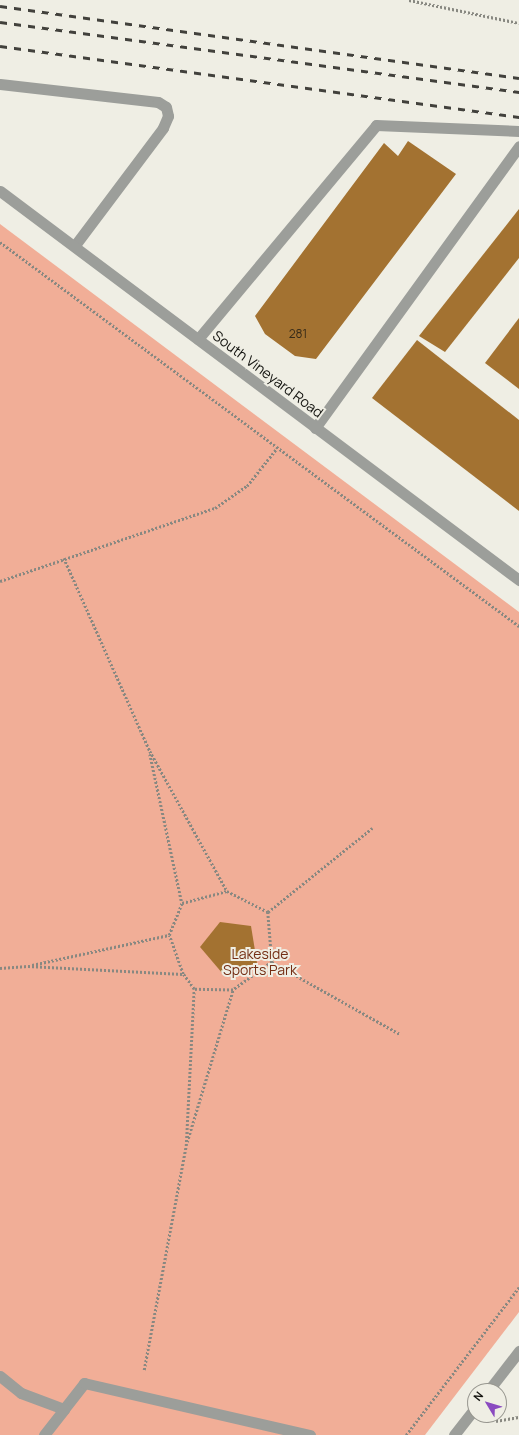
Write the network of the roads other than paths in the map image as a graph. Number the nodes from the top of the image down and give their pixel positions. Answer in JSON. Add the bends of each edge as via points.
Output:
{"nodes":[{"id":1,"x":0,"y":84,"type":"edge"},
{"id":2,"x":519,"y":131,"type":"edge"},
{"id":3,"x":519,"y":146,"type":"edge"},
{"id":4,"x":0,"y":190,"type":"edge"},
{"id":5,"x":75,"y":245,"type":"junction"},
{"id":6,"x":198,"y":338,"type":"junction"},
{"id":7,"x":315,"y":428,"type":"junction"},
{"id":8,"x":519,"y":580,"type":"edge"},
{"id":9,"x":519,"y":1351,"type":"edge"},
{"id":10,"x":0,"y":1376,"type":"edge"},
{"id":11,"x":494,"y":1383,"type":"edge"},
{"id":12,"x":64,"y":1409,"type":"junction"},
{"id":13,"x":467,"y":1418,"type":"edge"},
{"id":14,"x":44,"y":1435,"type":"edge"},
{"id":15,"x":310,"y":1435,"type":"edge"},
{"id":16,"x":454,"y":1435,"type":"edge"}],
"edges":[{"from":1,"to":5,"type":"street","via":[[158,102],[166,107],[168,116],[163,128]]},
{"from":2,"to":6,"type":"street","via":[[376,125]]},
{"from":3,"to":7,"type":"street"},
{"from":4,"to":5,"type":"street","name":"South Vineyard Road"},
{"from":5,"to":6,"type":"street","name":"South Vineyard Road"},
{"from":6,"to":7,"type":"street","name":"South Vineyard Road"},
{"from":7,"to":8,"type":"street","name":"South Vineyard Road"},
{"from":9,"to":11,"type":"street"},
{"from":10,"to":12,"type":"street","via":[[21,1393]]},
{"from":12,"to":14,"type":"street"},
{"from":12,"to":15,"type":"street","via":[[84,1384]]},
{"from":13,"to":16,"type":"street"}]}
